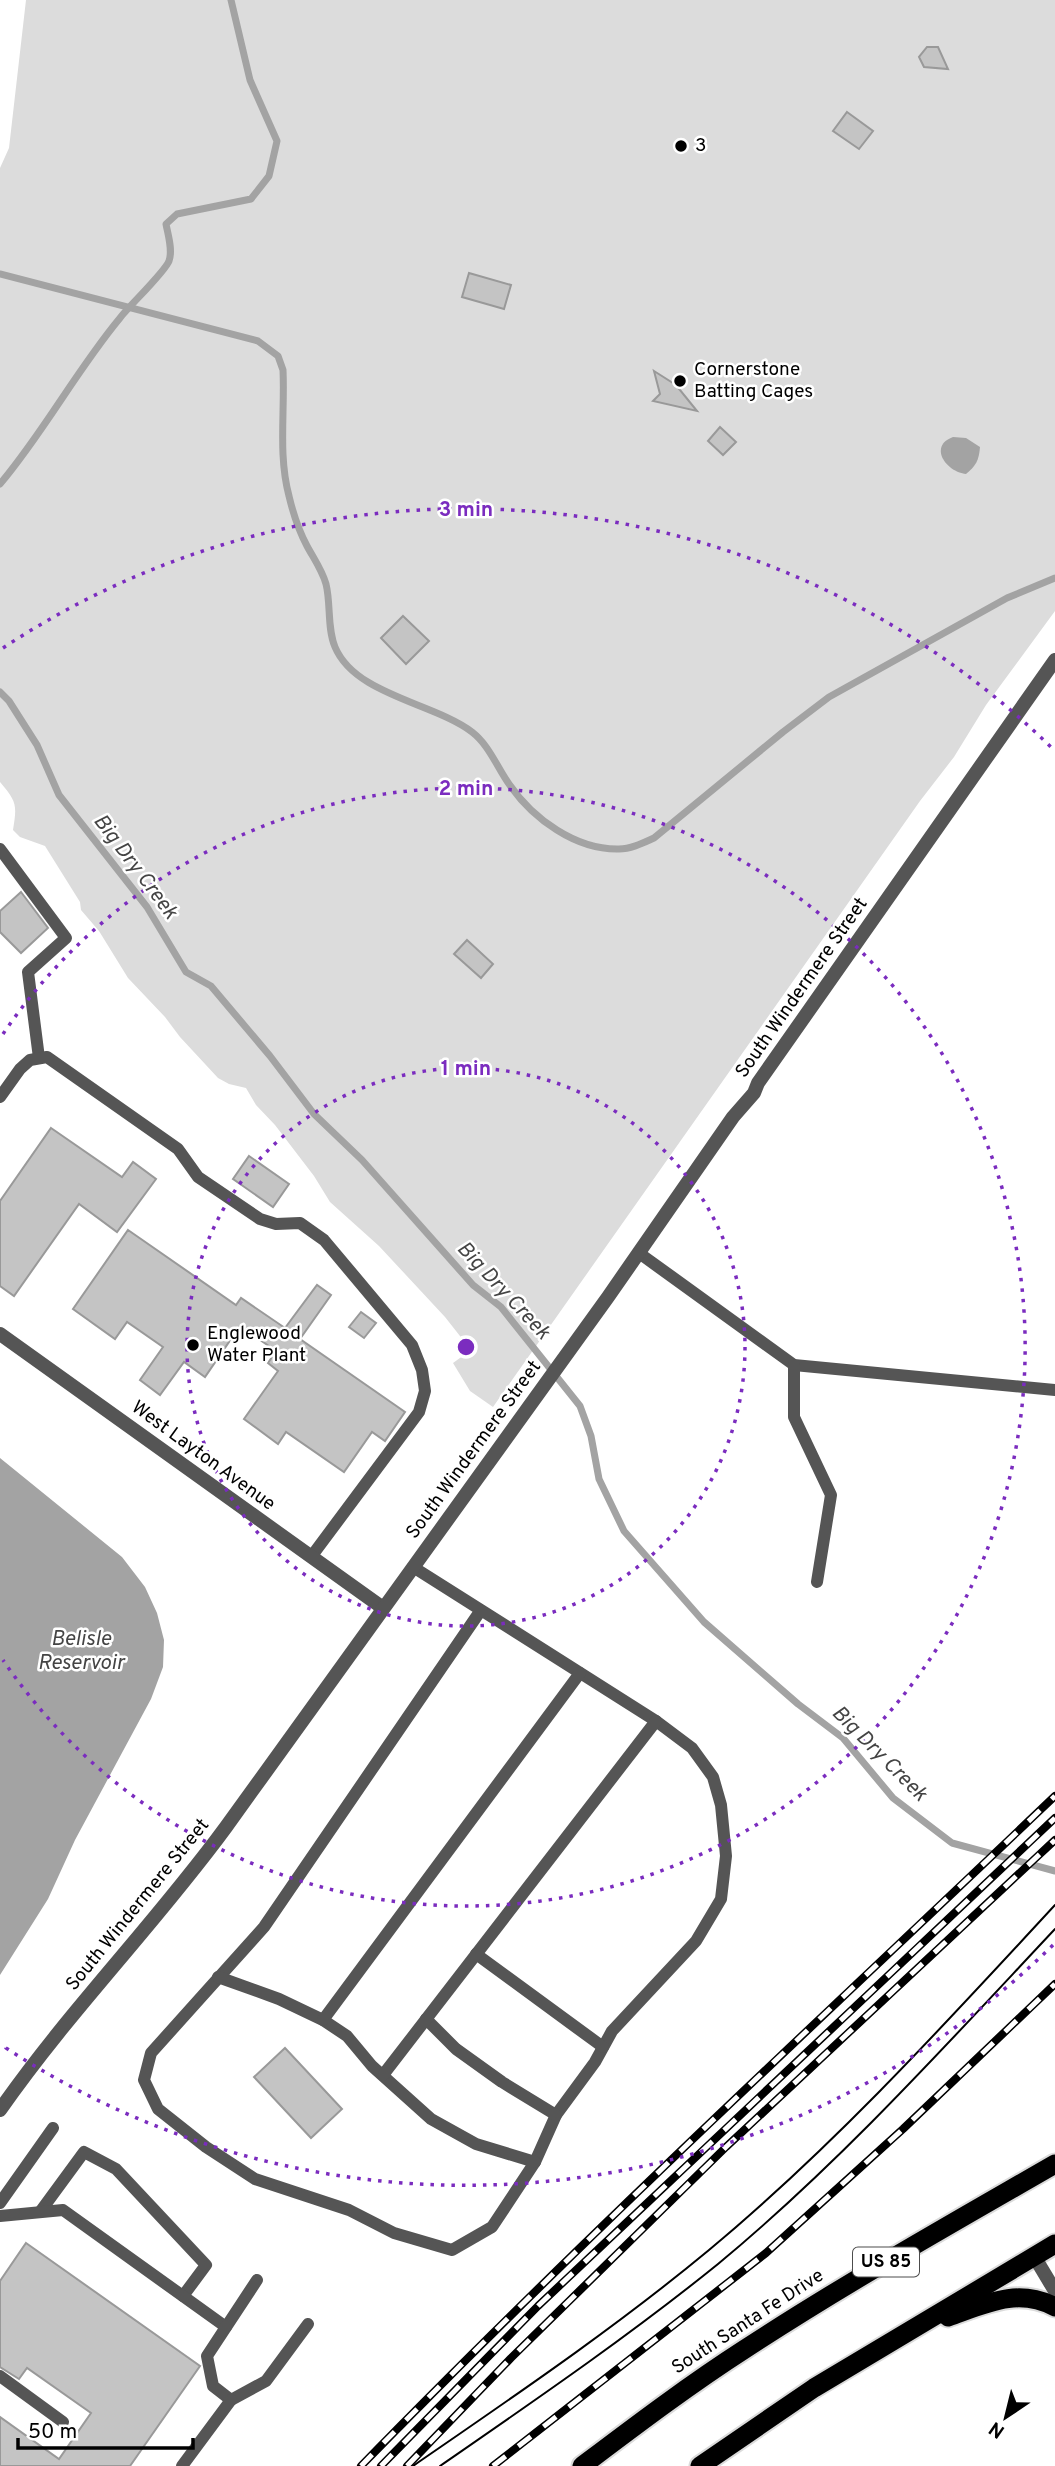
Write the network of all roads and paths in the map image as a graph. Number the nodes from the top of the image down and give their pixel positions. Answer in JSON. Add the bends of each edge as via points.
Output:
{"nodes":[{"id":1,"x":1053,"y":666,"type":"edge"},
{"id":2,"x":0,"y":849,"type":"edge"},
{"id":3,"x":39,"y":1058,"type":"junction"},
{"id":4,"x":0,"y":1097,"type":"edge"},
{"id":5,"x":639,"y":1253,"type":"junction"},
{"id":6,"x":0,"y":1334,"type":"edge"},
{"id":7,"x":794,"y":1365,"type":"junction"},
{"id":8,"x":1055,"y":1390,"type":"edge"},
{"id":9,"x":311,"y":1557,"type":"junction"},
{"id":10,"x":413,"y":1567,"type":"junction"},
{"id":11,"x":817,"y":1582,"type":"dead end"},
{"id":12,"x":383,"y":1608,"type":"junction"},
{"id":13,"x":481,"y":1610,"type":"junction"},
{"id":14,"x":580,"y":1673,"type":"junction"},
{"id":15,"x":656,"y":1721,"type":"junction"},
{"id":16,"x":476,"y":1954,"type":"junction"},
{"id":17,"x":218,"y":1977,"type":"junction"},
{"id":18,"x":426,"y":2019,"type":"junction"},
{"id":19,"x":323,"y":2020,"type":"junction"},
{"id":20,"x":603,"y":2047,"type":"junction"},
{"id":21,"x":383,"y":2075,"type":"junction"},
{"id":22,"x":0,"y":2110,"type":"edge"},
{"id":23,"x":556,"y":2115,"type":"junction"},
{"id":24,"x":53,"y":2128,"type":"dead end"},
{"id":25,"x":535,"y":2162,"type":"junction"},
{"id":26,"x":1055,"y":2164,"type":"edge"},
{"id":27,"x":0,"y":2203,"type":"edge"},
{"id":28,"x":40,"y":2212,"type":"junction"},
{"id":29,"x":0,"y":2216,"type":"edge"},
{"id":30,"x":1055,"y":2244,"type":"edge"},
{"id":31,"x":1034,"y":2256,"type":"junction"},
{"id":32,"x":257,"y":2280,"type":"dead end"},
{"id":33,"x":1055,"y":2291,"type":"edge"},
{"id":34,"x":183,"y":2296,"type":"junction"},
{"id":35,"x":1055,"y":2307,"type":"edge"},
{"id":36,"x":308,"y":2324,"type":"dead end"},
{"id":37,"x":226,"y":2326,"type":"junction"},
{"id":38,"x":901,"y":2334,"type":"junction"},
{"id":39,"x":0,"y":2376,"type":"edge"},
{"id":40,"x":231,"y":2400,"type":"junction"},
{"id":41,"x":63,"y":2422,"type":"dead end"},
{"id":42,"x":182,"y":2466,"type":"edge"},
{"id":43,"x":582,"y":2466,"type":"edge"},
{"id":44,"x":700,"y":2466,"type":"edge"}],
"edges":[{"from":1,"to":5,"type":"street","name":"South Windermere Street"},
{"from":2,"to":3,"type":"lane","via":[[66,938],[28,972]]},
{"from":3,"to":4,"type":"lane","via":[[20,1069]]},
{"from":3,"to":9,"type":"lane","via":[[47,1056],[178,1149],[198,1177],[260,1219],[300,1223],[324,1240],[412,1345],[425,1391],[419,1412]]},
{"from":5,"to":7,"type":"lane"},
{"from":5,"to":10,"type":"street","name":"South Windermere Street"},
{"from":6,"to":9,"type":"street","name":"West Layton Avenue"},
{"from":7,"to":8,"type":"lane"},
{"from":7,"to":11,"type":"lane","via":[[793,1417],[831,1495]]},
{"from":9,"to":12,"type":"street","name":"West Layton Avenue"},
{"from":10,"to":12,"type":"street","name":"South Windermere Street"},
{"from":10,"to":13,"type":"lane"},
{"from":12,"to":22,"type":"street","name":"South Windermere Street","via":[[200,1862]]},
{"from":13,"to":14,"type":"lane"},
{"from":13,"to":17,"type":"lane","via":[[264,1927]]},
{"from":14,"to":15,"type":"lane"},
{"from":14,"to":19,"type":"lane"},
{"from":15,"to":16,"type":"lane"},
{"from":15,"to":20,"type":"lane","via":[[692,1748],[713,1777],[726,1856],[721,1899],[696,1941],[612,2031]]},
{"from":16,"to":18,"type":"lane"},
{"from":16,"to":20,"type":"lane"},
{"from":17,"to":19,"type":"lane"},
{"from":17,"to":25,"type":"lane","via":[[151,2053],[144,2080],[158,2109],[255,2179],[349,2210],[394,2233],[452,2250],[492,2227]]},
{"from":18,"to":21,"type":"lane"},
{"from":18,"to":23,"type":"lane","via":[[456,2049]]},
{"from":19,"to":21,"type":"lane","via":[[347,2036]]},
{"from":20,"to":23,"type":"lane"},
{"from":21,"to":25,"type":"lane","via":[[431,2119],[476,2144]]},
{"from":23,"to":25,"type":"lane"},
{"from":24,"to":27,"type":"lane"},
{"from":26,"to":43,"type":"highway","name":"South Santa Fe Drive","number":"US 85","via":[[745,2349]]},
{"from":28,"to":29,"type":"lane"},
{"from":28,"to":34,"type":"lane","via":[[63,2210]]},
{"from":28,"to":34,"type":"lane","via":[[83,2152],[116,2169],[206,2265]]},
{"from":30,"to":31,"type":"highway"},
{"from":31,"to":33,"type":"street"},
{"from":31,"to":38,"type":"highway"},
{"from":32,"to":37,"type":"lane"},
{"from":34,"to":37,"type":"lane"},
{"from":35,"to":38,"type":"highway","via":[[1026,2297],[1005,2297]]},
{"from":36,"to":40,"type":"lane","via":[[266,2381]]},
{"from":37,"to":40,"type":"lane","via":[[207,2356],[213,2386]]},
{"from":38,"to":44,"type":"highway"},
{"from":39,"to":41,"type":"lane"},
{"from":40,"to":42,"type":"lane"}]}
